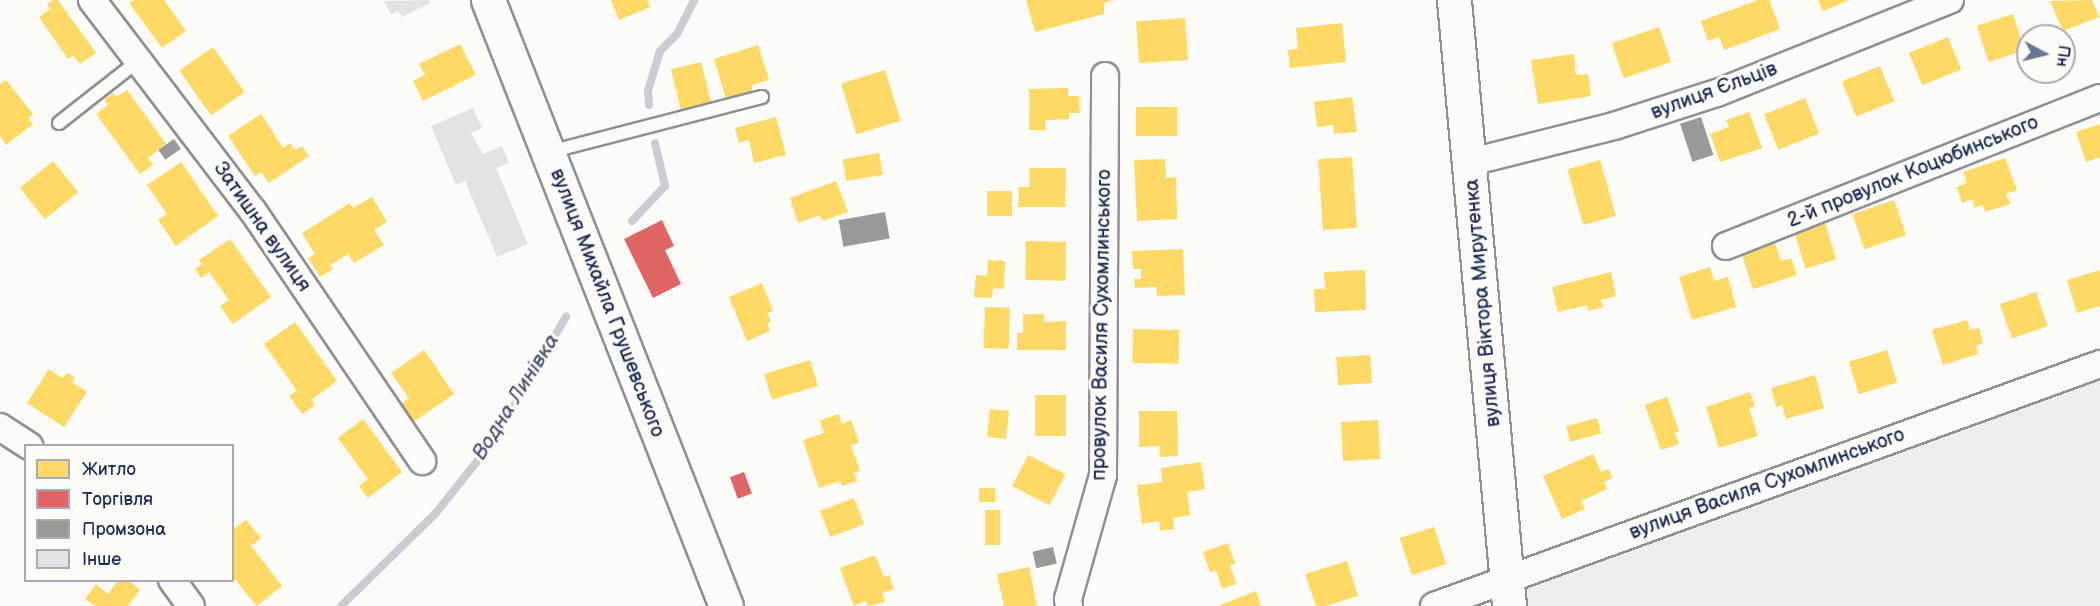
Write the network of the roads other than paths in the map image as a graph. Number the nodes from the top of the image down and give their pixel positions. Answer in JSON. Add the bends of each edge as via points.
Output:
{"nodes":[{"id":1,"x":92,"y":0,"type":"edge"},
{"id":2,"x":488,"y":0,"type":"edge"},
{"id":3,"x":1454,"y":0,"type":"edge"},
{"id":4,"x":1950,"y":0,"type":"edge"},
{"id":5,"x":138,"y":61,"type":"junction"},
{"id":6,"x":1105,"y":76,"type":"dead end"},
{"id":7,"x":762,"y":97,"type":"dead end"},
{"id":8,"x":2100,"y":98,"type":"edge"},
{"id":9,"x":59,"y":123,"type":"dead end"},
{"id":10,"x":548,"y":152,"type":"junction"},
{"id":11,"x":1471,"y":162,"type":"junction"},
{"id":12,"x":1726,"y":246,"type":"dead end"},
{"id":13,"x":2100,"y":364,"type":"edge"},
{"id":14,"x":0,"y":427,"type":"edge"},
{"id":15,"x":26,"y":444,"type":"edge"},
{"id":16,"x":422,"y":461,"type":"dead end"},
{"id":17,"x":173,"y":582,"type":"edge"},
{"id":18,"x":1508,"y":592,"type":"edge"},
{"id":19,"x":191,"y":606,"type":"edge"},
{"id":20,"x":726,"y":606,"type":"edge"},
{"id":21,"x":1070,"y":606,"type":"edge"},
{"id":22,"x":1434,"y":606,"type":"edge"}],
"edges":[{"from":1,"to":5,"type":"street","name":"Затишна вулиця"},
{"from":2,"to":10,"type":"street","name":"вулиця Михайла Грушевського"},
{"from":3,"to":11,"type":"street","name":"вулиця Віктора Мирутенка"},
{"from":4,"to":11,"type":"street","name":"вулиця Єльців","via":[[1717,93],[1614,126]]},
{"from":5,"to":9,"type":"lane"},
{"from":5,"to":16,"type":"street","name":"Затишна вулиця","via":[[253,211]]},
{"from":6,"to":21,"type":"street","name":"провулок Василя Сухомлинського","via":[[1103,475],[1068,600]]},
{"from":7,"to":10,"type":"lane"},
{"from":8,"to":12,"type":"street","name":"2-й провулок Коцюбинського"},
{"from":10,"to":20,"type":"street","name":"вулиця Михайла Грушевського"},
{"from":11,"to":18,"type":"street","name":"вулиця Віктора Мирутенка"},
{"from":13,"to":18,"type":"street","name":"вулиця Василя Сухомлинського"},
{"from":14,"to":15,"type":"street"},
{"from":17,"to":19,"type":"street"},
{"from":18,"to":22,"type":"street","name":"вулиця Василя Сухомлинського"}]}
